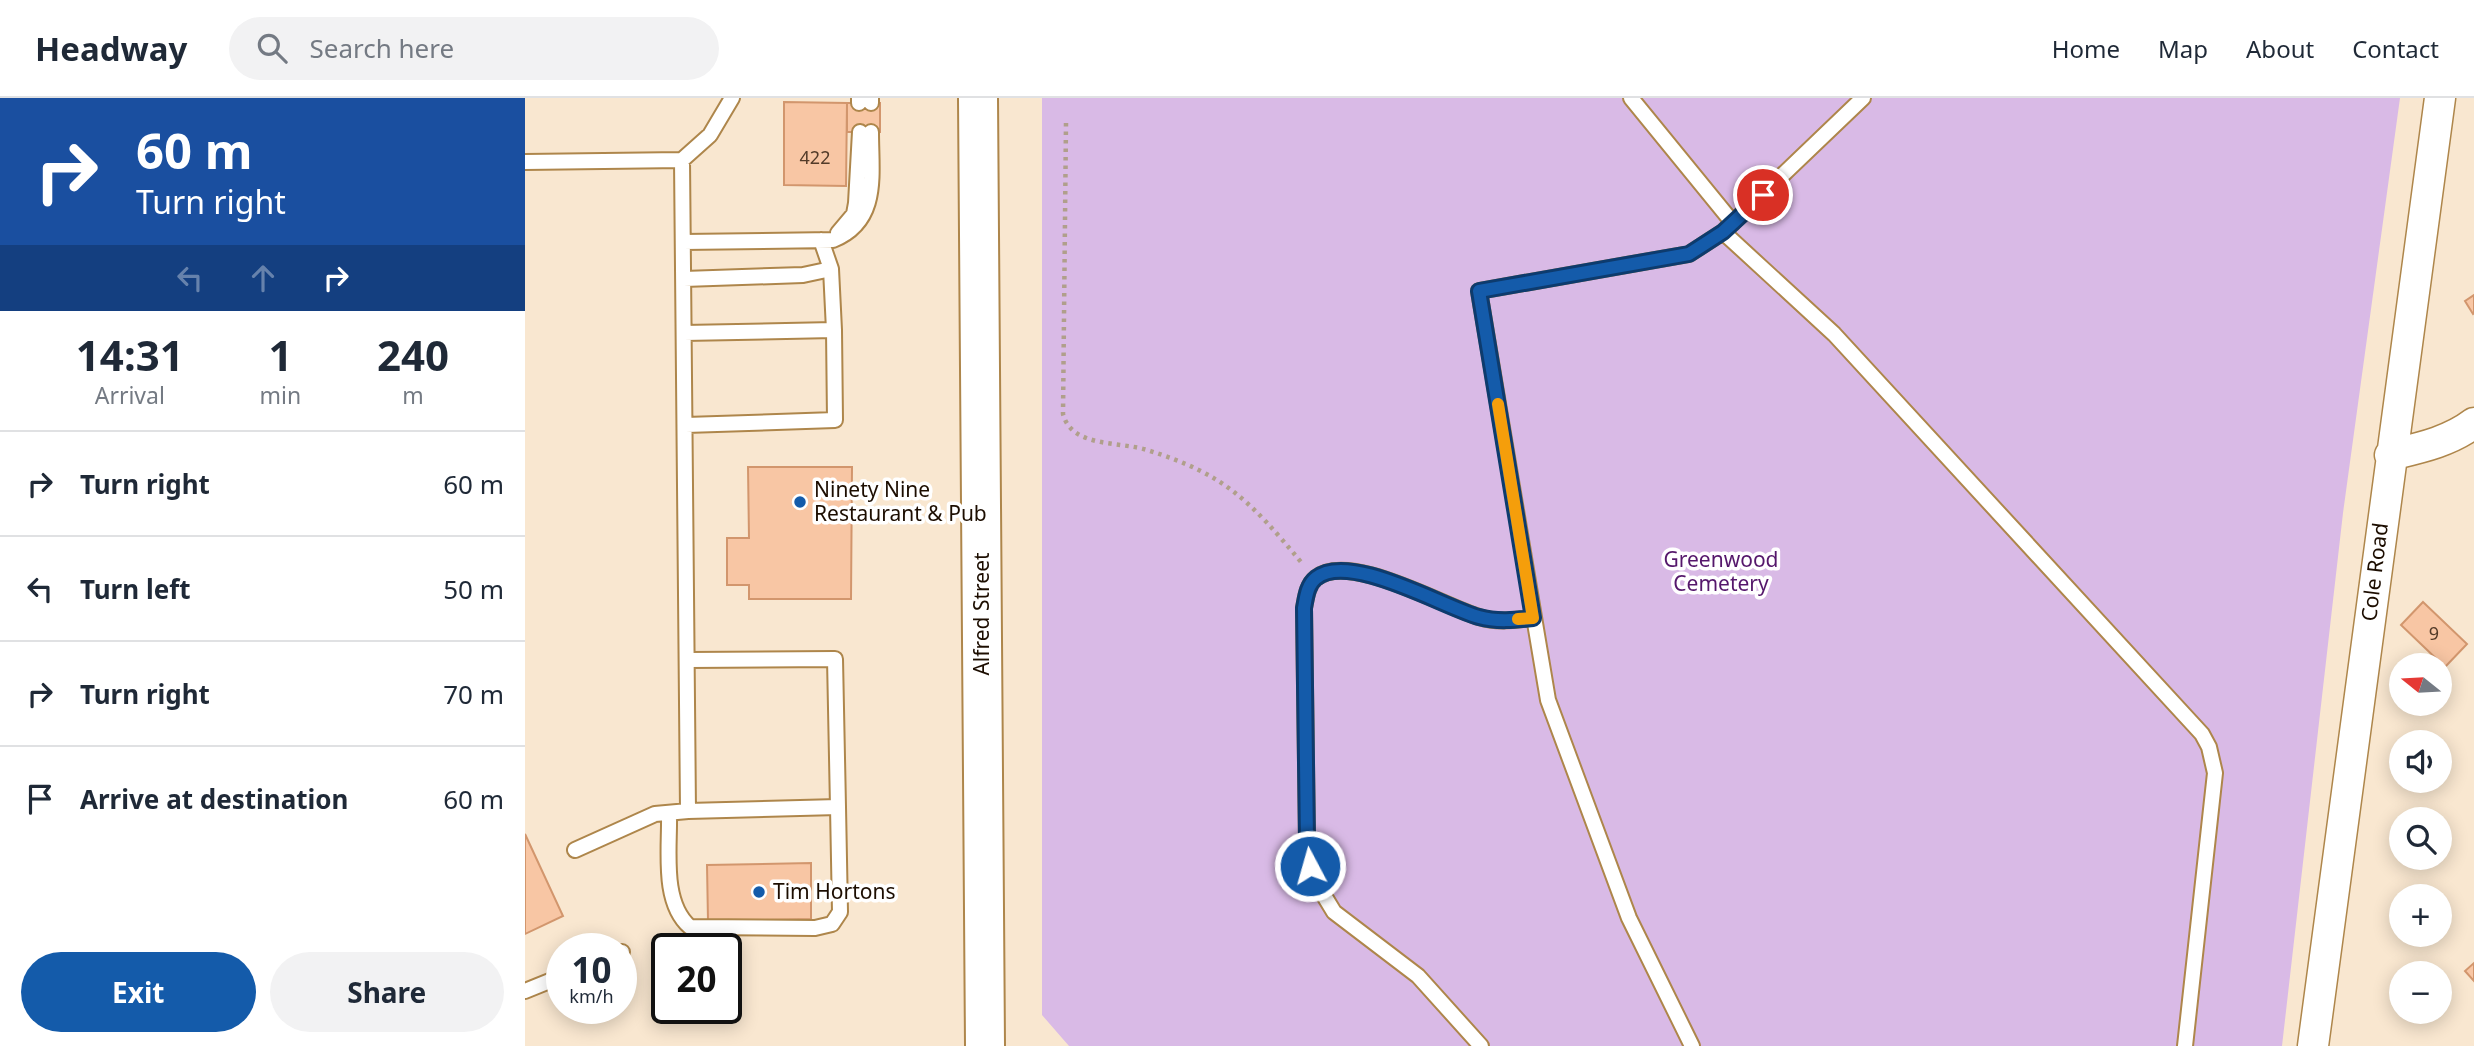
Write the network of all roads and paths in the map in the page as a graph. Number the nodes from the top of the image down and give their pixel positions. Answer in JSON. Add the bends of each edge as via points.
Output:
{"nodes":[{"id":1,"x":732,"y":98,"type":"edge"},
{"id":2,"x":978,"y":98,"type":"edge"},
{"id":3,"x":1631,"y":98,"type":"edge"},
{"id":4,"x":1863,"y":98,"type":"edge"},
{"id":5,"x":2440,"y":98,"type":"edge"},
{"id":6,"x":1066,"y":123,"type":"dead end"},
{"id":7,"x":865,"y":132,"type":"dead end"},
{"id":8,"x":682,"y":160,"type":"junction"},
{"id":9,"x":525,"y":162,"type":"edge"},
{"id":10,"x":1728,"y":228,"type":"junction"},
{"id":11,"x":827,"y":240,"type":"junction"},
{"id":12,"x":683,"y":242,"type":"junction"},
{"id":13,"x":831,"y":269,"type":"junction"},
{"id":14,"x":684,"y":279,"type":"junction"},
{"id":15,"x":834,"y":330,"type":"junction"},
{"id":16,"x":684,"y":333,"type":"junction"},
{"id":17,"x":2474,"y":423,"type":"edge"},
{"id":18,"x":686,"y":425,"type":"junction"},
{"id":19,"x":2390,"y":455,"type":"junction"},
{"id":20,"x":1315,"y":579,"type":"junction"},
{"id":21,"x":1533,"y":618,"type":"junction"},
{"id":22,"x":689,"y":660,"type":"junction"},
{"id":23,"x":838,"y":807,"type":"junction"},
{"id":24,"x":688,"y":811,"type":"junction"},
{"id":25,"x":669,"y":813,"type":"junction"},
{"id":26,"x":575,"y":850,"type":"dead end"},
{"id":27,"x":546,"y":982,"type":"edge"},
{"id":28,"x":525,"y":991,"type":"edge"},
{"id":29,"x":985,"y":1046,"type":"edge"},
{"id":30,"x":1481,"y":1046,"type":"edge"},
{"id":31,"x":1692,"y":1046,"type":"edge"},
{"id":32,"x":2185,"y":1046,"type":"edge"},
{"id":33,"x":2313,"y":1046,"type":"edge"}],
"edges":[{"from":1,"to":8,"type":"lane","via":[[710,135]]},
{"from":2,"to":29,"type":"main road","name":"Alfred Street"},
{"from":3,"to":10,"type":"lane"},
{"from":4,"to":10,"type":"lane"},
{"from":5,"to":19,"type":"street","name":"Cole Road"},
{"from":6,"to":20,"type":"path","via":[[1063,414],[1067,427],[1084,437],[1142,448],[1213,475],[1258,511]]},
{"from":7,"to":11,"type":"lane","via":[[854,214]]},
{"from":8,"to":9,"type":"lane"},
{"from":8,"to":12,"type":"lane"},
{"from":10,"to":21,"type":"lane","via":[[1704,246],[1673,258],[1479,291]]},
{"from":10,"to":32,"type":"lane","via":[[1834,334],[2202,734],[2215,773]]},
{"from":11,"to":12,"type":"lane"},
{"from":11,"to":13,"type":"lane"},
{"from":12,"to":14,"type":"lane"},
{"from":13,"to":14,"type":"lane","via":[[803,275]]},
{"from":13,"to":15,"type":"lane"},
{"from":14,"to":16,"type":"lane"},
{"from":15,"to":16,"type":"lane"},
{"from":15,"to":18,"type":"lane","via":[[835,420]]},
{"from":16,"to":18,"type":"lane"},
{"from":17,"to":19,"type":"street","via":[[2461,433]]},
{"from":18,"to":22,"type":"lane"},
{"from":19,"to":33,"type":"street","name":"Cole Road"},
{"from":20,"to":21,"type":"lane","via":[[1336,572],[1381,579],[1479,617],[1503,621]]},
{"from":20,"to":30,"type":"lane","via":[[1304,608],[1310,866],[1334,912],[1418,976]]},
{"from":21,"to":31,"type":"lane","via":[[1548,700],[1573,769],[1629,918]]},
{"from":22,"to":23,"type":"lane","via":[[835,659]]},
{"from":22,"to":24,"type":"lane"},
{"from":23,"to":24,"type":"lane"},
{"from":23,"to":25,"type":"lane","via":[[840,912],[832,924],[815,928],[690,927],[678,914],[671,890]]},
{"from":24,"to":25,"type":"lane"},
{"from":25,"to":26,"type":"lane","via":[[655,814]]},
{"from":27,"to":28,"type":"lane"}]}
